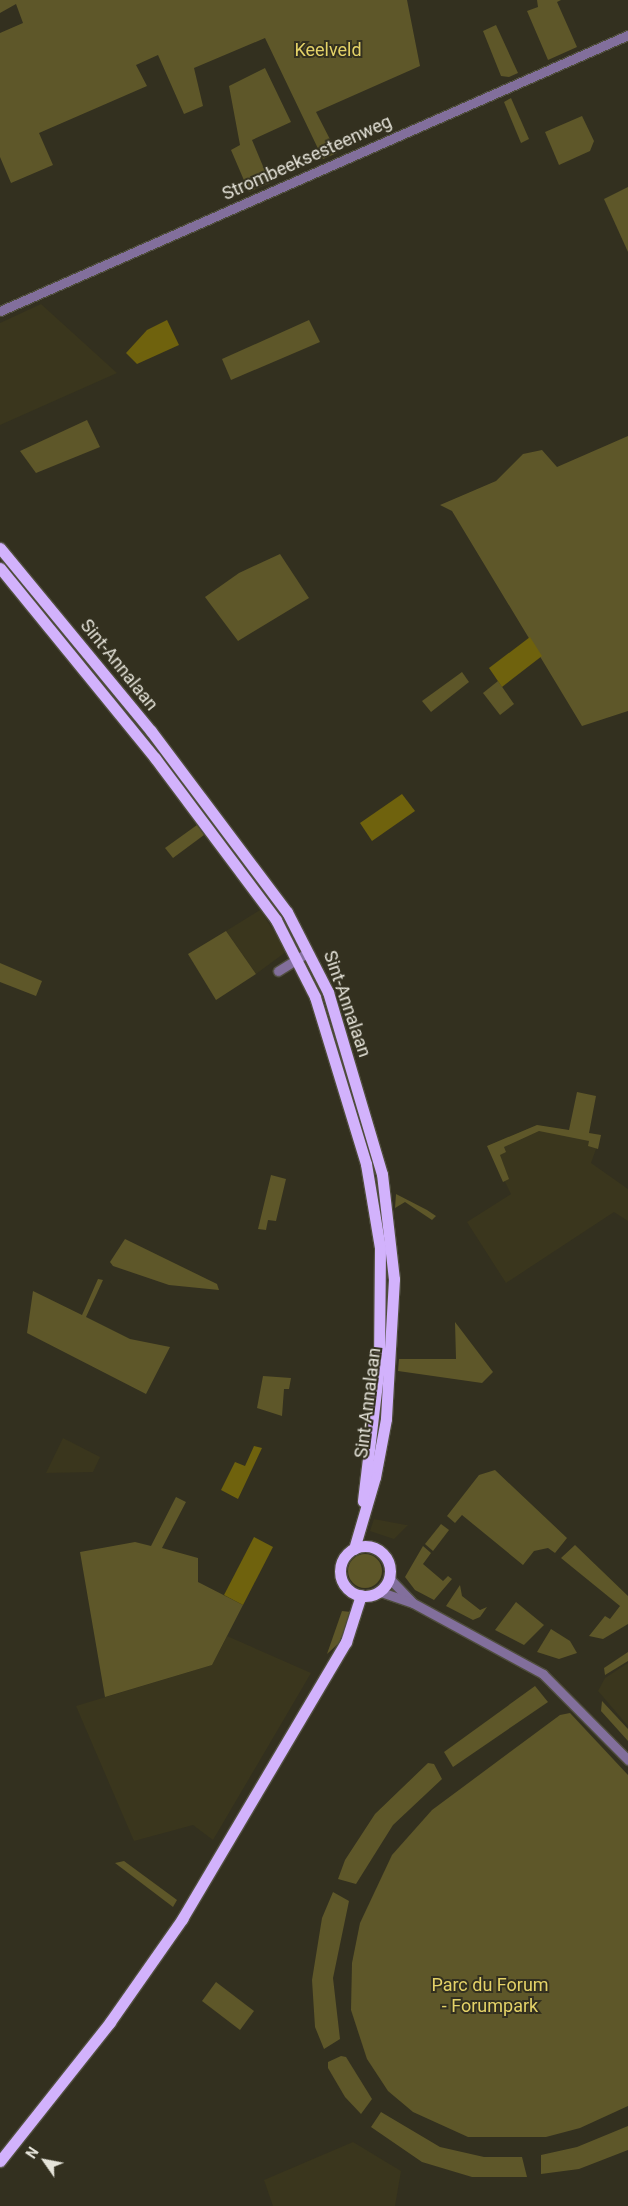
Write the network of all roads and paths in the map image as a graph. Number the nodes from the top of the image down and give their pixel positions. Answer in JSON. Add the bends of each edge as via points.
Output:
{"nodes":[{"id":1,"x":628,"y":34,"type":"edge"},
{"id":2,"x":0,"y":311,"type":"edge"},
{"id":3,"x":0,"y":548,"type":"edge"},
{"id":4,"x":0,"y":568,"type":"edge"},
{"id":5,"x":302,"y":956,"type":"junction"},
{"id":6,"x":278,"y":971,"type":"dead end"},
{"id":7,"x":362,"y":1508,"type":"junction"},
{"id":8,"x":358,"y":1530,"type":"junction"},
{"id":9,"x":371,"y":1546,"type":"junction"},
{"id":10,"x":354,"y":1548,"type":"junction"},
{"id":11,"x":389,"y":1578,"type":"junction"},
{"id":12,"x":378,"y":1592,"type":"junction"},
{"id":13,"x":361,"y":1595,"type":"junction"},
{"id":14,"x":413,"y":1603,"type":"junction"},
{"id":15,"x":628,"y":1760,"type":"edge"},
{"id":16,"x":0,"y":2161,"type":"edge"}],
"edges":[{"from":1,"to":2,"type":"street","name":"Strombeeksesteenweg"},
{"from":3,"to":7,"type":"main road","name":"Sint-Annalaan","via":[[139,717],[263,880],[301,934],[326,986],[382,1174],[393,1262],[389,1390],[377,1469]]},
{"from":4,"to":5,"type":"main road","name":"Sint-Annalaan","via":[[155,758]]},
{"from":5,"to":6,"type":"street"},
{"from":5,"to":7,"type":"main road","name":"Sint-Annalaan","via":[[346,1096],[377,1216],[382,1280],[379,1366]]},
{"from":7,"to":8,"type":"main road","name":"Sint-Annalaan"},
{"from":8,"to":9,"type":"main road"},
{"from":8,"to":10,"type":"main road","name":"Sint-Annalaan"},
{"from":9,"to":10,"type":"main road"},
{"from":9,"to":11,"type":"main road","via":[[385,1556]]},
{"from":10,"to":13,"type":"main road","via":[[341,1563],[340,1576],[350,1591]]},
{"from":11,"to":12,"type":"main road"},
{"from":11,"to":14,"type":"street"},
{"from":12,"to":13,"type":"main road"},
{"from":12,"to":14,"type":"street"},
{"from":13,"to":16,"type":"main road","via":[[346,1642],[182,1919],[114,2016]]},
{"from":14,"to":15,"type":"street","via":[[543,1674]]}]}
